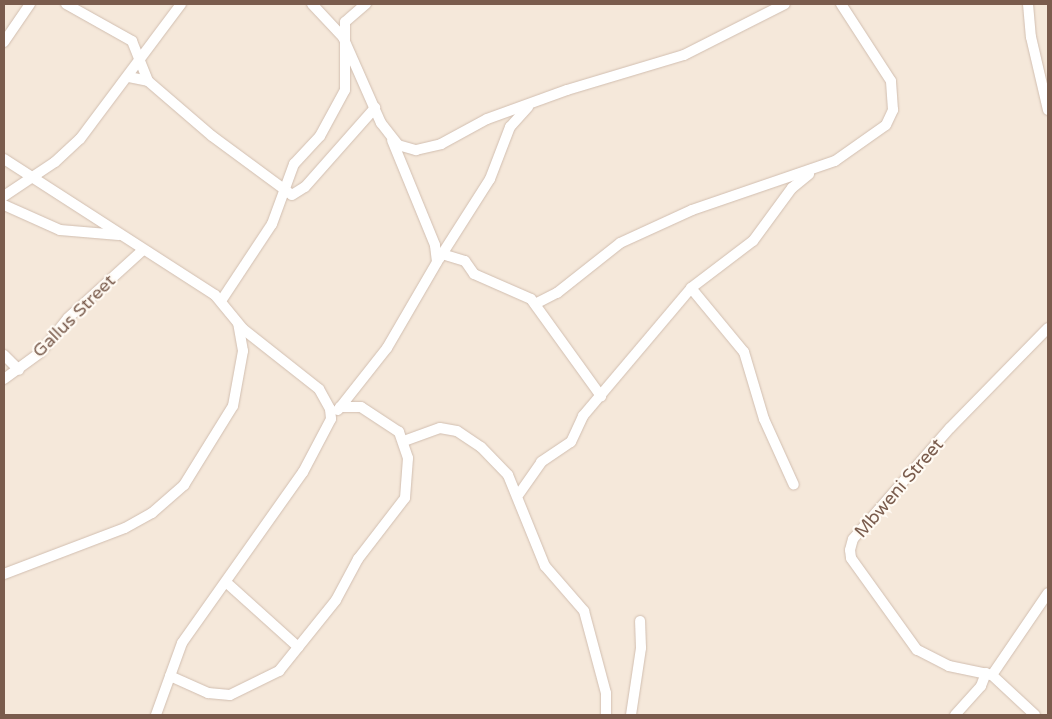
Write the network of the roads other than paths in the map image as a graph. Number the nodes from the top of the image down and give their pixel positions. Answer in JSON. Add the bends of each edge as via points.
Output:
{"nodes":[{"id":1,"x":30,"y":4,"type":"edge"},
{"id":2,"x":66,"y":4,"type":"edge"},
{"id":3,"x":180,"y":4,"type":"edge"},
{"id":4,"x":312,"y":4,"type":"edge"},
{"id":5,"x":366,"y":4,"type":"edge"},
{"id":6,"x":785,"y":4,"type":"edge"},
{"id":7,"x":840,"y":4,"type":"edge"},
{"id":8,"x":1028,"y":4,"type":"edge"},
{"id":9,"x":343,"y":37,"type":"junction"},
{"id":10,"x":4,"y":41,"type":"edge"},
{"id":11,"x":141,"y":61,"type":"junction"},
{"id":12,"x":129,"y":77,"type":"junction"},
{"id":13,"x":148,"y":81,"type":"junction"},
{"id":14,"x":529,"y":105,"type":"junction"},
{"id":15,"x":375,"y":108,"type":"junction"},
{"id":16,"x":1048,"y":110,"type":"edge"},
{"id":17,"x":388,"y":132,"type":"junction"},
{"id":18,"x":4,"y":159,"type":"edge"},
{"id":19,"x":814,"y":170,"type":"junction"},
{"id":20,"x":35,"y":175,"type":"junction"},
{"id":21,"x":285,"y":193,"type":"junction"},
{"id":22,"x":4,"y":196,"type":"edge"},
{"id":23,"x":4,"y":205,"type":"edge"},
{"id":24,"x":119,"y":235,"type":"junction"},
{"id":25,"x":142,"y":251,"type":"junction"},
{"id":26,"x":440,"y":258,"type":"junction"},
{"id":27,"x":691,"y":288,"type":"junction"},
{"id":28,"x":221,"y":301,"type":"junction"},
{"id":29,"x":535,"y":304,"type":"junction"},
{"id":30,"x":238,"y":323,"type":"junction"},
{"id":31,"x":1048,"y":328,"type":"edge"},
{"id":32,"x":4,"y":355,"type":"edge"},
{"id":33,"x":19,"y":370,"type":"junction"},
{"id":34,"x":4,"y":379,"type":"edge"},
{"id":35,"x":601,"y":396,"type":"junction"},
{"id":36,"x":340,"y":407,"type":"junction"},
{"id":37,"x":330,"y":419,"type":"junction"},
{"id":38,"x":404,"y":441,"type":"junction"},
{"id":39,"x":794,"y":485,"type":"dead end"},
{"id":40,"x":519,"y":494,"type":"junction"},
{"id":41,"x":4,"y":574,"type":"edge"},
{"id":42,"x":228,"y":583,"type":"junction"},
{"id":43,"x":1048,"y":593,"type":"edge"},
{"id":44,"x":640,"y":621,"type":"dead end"},
{"id":45,"x":298,"y":647,"type":"junction"},
{"id":46,"x":989,"y":674,"type":"junction"},
{"id":47,"x":170,"y":676,"type":"junction"},
{"id":48,"x":156,"y":715,"type":"edge"},
{"id":49,"x":606,"y":715,"type":"edge"},
{"id":50,"x":631,"y":715,"type":"edge"},
{"id":51,"x":955,"y":715,"type":"edge"},
{"id":52,"x":1035,"y":715,"type":"edge"}],
"edges":[{"from":1,"to":10,"type":"street"},
{"from":2,"to":11,"type":"street","via":[[123,33],[137,47]]},
{"from":3,"to":11,"type":"street"},
{"from":4,"to":9,"type":"street"},
{"from":5,"to":9,"type":"street","via":[[349,14]]},
{"from":6,"to":14,"type":"street","via":[[684,55]]},
{"from":7,"to":19,"type":"street","via":[[875,62],[888,75],[893,110],[886,125],[865,141]]},
{"from":8,"to":16,"type":"street","via":[[1030,37]]},
{"from":9,"to":15,"type":"street"},
{"from":9,"to":21,"type":"street","via":[[345,90],[320,136],[294,164]]},
{"from":11,"to":12,"type":"street"},
{"from":11,"to":13,"type":"street"},
{"from":12,"to":13,"type":"street"},
{"from":12,"to":20,"type":"street","via":[[65,155]]},
{"from":13,"to":21,"type":"street"},
{"from":14,"to":17,"type":"street","via":[[487,119],[428,148],[407,150]]},
{"from":14,"to":26,"type":"street","via":[[510,127],[490,179]]},
{"from":15,"to":17,"type":"street"},
{"from":15,"to":21,"type":"street","via":[[306,187],[292,195]]},
{"from":17,"to":26,"type":"street"},
{"from":18,"to":20,"type":"street"},
{"from":19,"to":27,"type":"street","via":[[792,188],[753,241]]},
{"from":19,"to":29,"type":"street","via":[[770,181],[642,232],[597,258],[557,293]]},
{"from":20,"to":22,"type":"street"},
{"from":20,"to":24,"type":"street"},
{"from":21,"to":28,"type":"street","via":[[272,224]]},
{"from":23,"to":24,"type":"street","via":[[60,230]]},
{"from":24,"to":25,"type":"street"},
{"from":25,"to":28,"type":"street"},
{"from":25,"to":33,"type":"street","name":"Gallus Street"},
{"from":26,"to":29,"type":"street","via":[[465,261],[472,272]]},
{"from":26,"to":36,"type":"street","via":[[387,348]]},
{"from":27,"to":35,"type":"street"},
{"from":27,"to":39,"type":"street","via":[[744,352],[764,419]]},
{"from":28,"to":30,"type":"street"},
{"from":29,"to":35,"type":"street"},
{"from":30,"to":37,"type":"street","via":[[319,390],[328,403]]},
{"from":30,"to":41,"type":"street","via":[[243,351],[233,406],[184,485],[152,514],[125,528]]},
{"from":31,"to":46,"type":"street","name":"Mbweni Street","via":[[950,428],[859,532],[850,550],[851,558],[917,650],[949,666]]},
{"from":32,"to":33,"type":"street"},
{"from":33,"to":34,"type":"street","name":"Gallus Street"},
{"from":35,"to":40,"type":"street","via":[[583,416],[571,442],[542,462]]},
{"from":36,"to":37,"type":"street"},
{"from":36,"to":38,"type":"street","via":[[372,412],[399,432]]},
{"from":37,"to":42,"type":"street","via":[[309,463]]},
{"from":38,"to":40,"type":"street","via":[[440,428],[457,431],[508,475]]},
{"from":38,"to":45,"type":"street","via":[[408,458],[405,498],[358,559],[336,600]]},
{"from":40,"to":49,"type":"street","via":[[545,566],[584,610],[606,693]]},
{"from":42,"to":45,"type":"street"},
{"from":42,"to":47,"type":"street","via":[[182,643]]},
{"from":43,"to":46,"type":"street"},
{"from":44,"to":50,"type":"street","via":[[641,648]]},
{"from":45,"to":47,"type":"street","via":[[279,671],[230,695],[208,693]]},
{"from":46,"to":51,"type":"street"},
{"from":46,"to":52,"type":"street"},
{"from":47,"to":48,"type":"street"}]}
